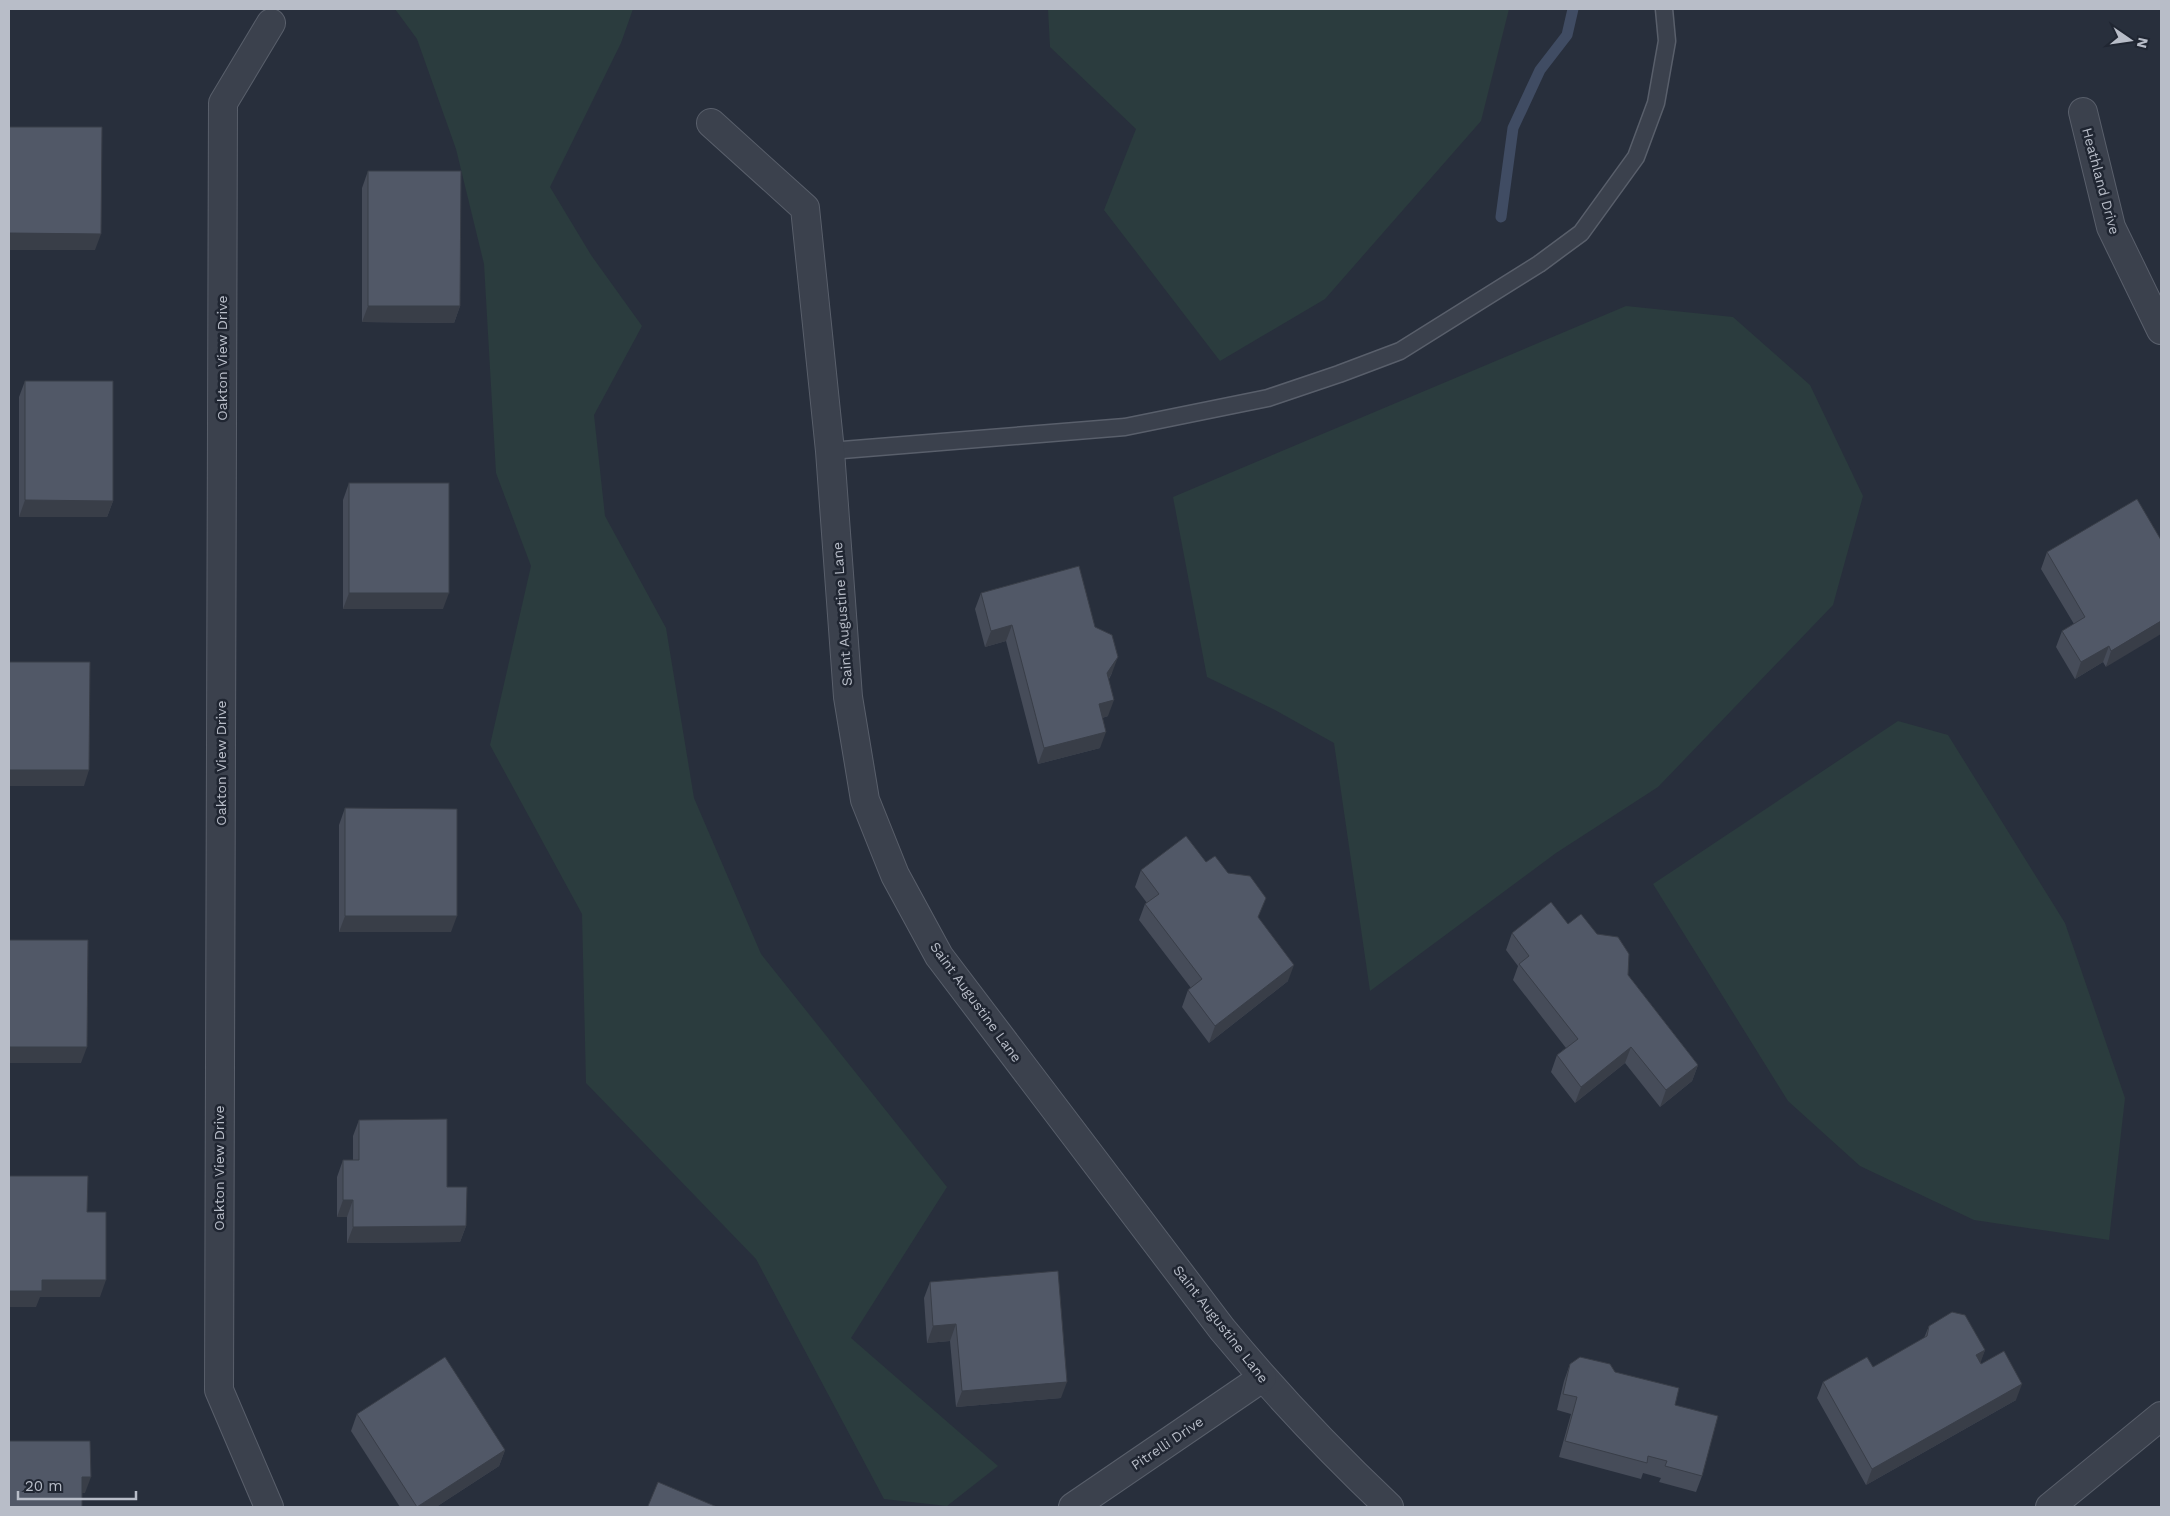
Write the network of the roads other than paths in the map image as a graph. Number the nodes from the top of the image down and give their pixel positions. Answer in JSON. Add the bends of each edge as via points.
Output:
{"nodes":[{"id":1,"x":1664,"y":9,"type":"edge"},
{"id":2,"x":271,"y":23,"type":"dead end"},
{"id":3,"x":2083,"y":112,"type":"dead end"},
{"id":4,"x":711,"y":123,"type":"dead end"},
{"id":5,"x":2161,"y":330,"type":"edge"},
{"id":6,"x":830,"y":451,"type":"junction"},
{"id":7,"x":1262,"y":1378,"type":"junction"},
{"id":8,"x":2161,"y":1416,"type":"edge"},
{"id":9,"x":269,"y":1507,"type":"edge"},
{"id":10,"x":1072,"y":1507,"type":"edge"},
{"id":11,"x":1389,"y":1507,"type":"edge"},
{"id":12,"x":2050,"y":1507,"type":"edge"}],
"edges":[{"from":1,"to":6,"type":"lane","via":[[1667,41],[1656,103],[1636,157],[1580,233],[1539,264],[1400,351],[1268,398],[1125,427]]},
{"from":2,"to":9,"type":"street","name":"Oakton View Drive","via":[[222,103],[219,1360],[219,1390]]},
{"from":3,"to":5,"type":"street","name":"Heathland Drive","via":[[2111,227]]},
{"from":4,"to":6,"type":"street","name":"Saint Augustine Lane","via":[[805,208]]},
{"from":6,"to":7,"type":"street","name":"Saint Augustine Lane","via":[[848,697],[865,800],[895,875],[939,956]]},
{"from":7,"to":10,"type":"street","name":"Pitrelli Drive"},
{"from":7,"to":11,"type":"street","name":"Saint Augustine Lane","via":[[1328,1450]]},
{"from":8,"to":12,"type":"street"}]}
